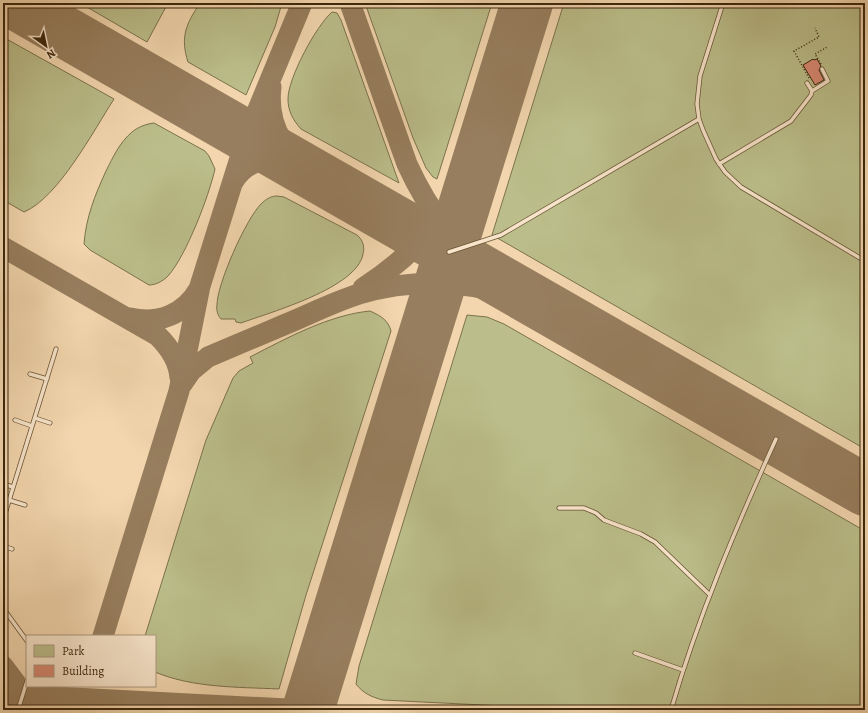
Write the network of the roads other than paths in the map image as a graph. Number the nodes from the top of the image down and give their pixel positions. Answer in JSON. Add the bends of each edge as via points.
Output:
{"nodes":[{"id":1,"x":723,"y":3,"type":"edge"},
{"id":2,"x":822,"y":69,"type":"road end"},
{"id":3,"x":807,"y":83,"type":"dead end"},
{"id":4,"x":814,"y":90,"type":"junction"},
{"id":5,"x":699,"y":119,"type":"junction"},
{"id":6,"x":719,"y":164,"type":"junction"},
{"id":7,"x":450,"y":252,"type":"dead end"},
{"id":8,"x":865,"y":261,"type":"edge"},
{"id":9,"x":56,"y":349,"type":"dead end"},
{"id":10,"x":30,"y":374,"type":"dead end"},
{"id":11,"x":47,"y":379,"type":"junction"},
{"id":12,"x":35,"y":418,"type":"junction"},
{"id":13,"x":15,"y":420,"type":"dead end"},
{"id":14,"x":50,"y":422,"type":"dead end"},
{"id":15,"x":32,"y":426,"type":"junction"},
{"id":16,"x":776,"y":439,"type":"dead end"},
{"id":17,"x":3,"y":484,"type":"edge"},
{"id":18,"x":13,"y":487,"type":"junction"},
{"id":19,"x":9,"y":500,"type":"junction"},
{"id":20,"x":25,"y":505,"type":"dead end"},
{"id":21,"x":559,"y":508,"type":"dead end"},
{"id":22,"x":3,"y":520,"type":"edge"},
{"id":23,"x":3,"y":546,"type":"edge"},
{"id":24,"x":12,"y":549,"type":"dead end"},
{"id":25,"x":710,"y":595,"type":"junction"},
{"id":26,"x":3,"y":608,"type":"edge"},
{"id":27,"x":26,"y":640,"type":"edge"},
{"id":28,"x":634,"y":653,"type":"dead end"},
{"id":29,"x":683,"y":670,"type":"junction"},
{"id":30,"x":26,"y":684,"type":"edge"},
{"id":31,"x":18,"y":710,"type":"edge"},
{"id":32,"x":672,"y":710,"type":"edge"}],
"edges":[{"from":1,"to":5,"type":"lane","via":[[700,76],[697,104]]},
{"from":2,"to":4,"type":"lane","via":[[828,81]]},
{"from":3,"to":4,"type":"lane"},
{"from":4,"to":6,"type":"lane","via":[[791,121]]},
{"from":5,"to":6,"type":"lane"},
{"from":5,"to":7,"type":"lane","via":[[501,235]]},
{"from":6,"to":8,"type":"lane","via":[[734,181],[750,193]]},
{"from":9,"to":11,"type":"lane"},
{"from":10,"to":11,"type":"lane"},
{"from":11,"to":12,"type":"lane"},
{"from":12,"to":14,"type":"lane"},
{"from":12,"to":15,"type":"lane"},
{"from":13,"to":15,"type":"lane"},
{"from":15,"to":18,"type":"lane"},
{"from":16,"to":25,"type":"lane"},
{"from":17,"to":18,"type":"lane"},
{"from":18,"to":19,"type":"lane"},
{"from":19,"to":20,"type":"lane"},
{"from":19,"to":22,"type":"lane"},
{"from":21,"to":25,"type":"lane","via":[[584,508],[604,520],[655,542]]},
{"from":23,"to":24,"type":"lane"},
{"from":25,"to":29,"type":"lane"},
{"from":26,"to":27,"type":"lane"},
{"from":28,"to":29,"type":"lane"},
{"from":29,"to":32,"type":"lane"},
{"from":30,"to":31,"type":"lane"}]}
